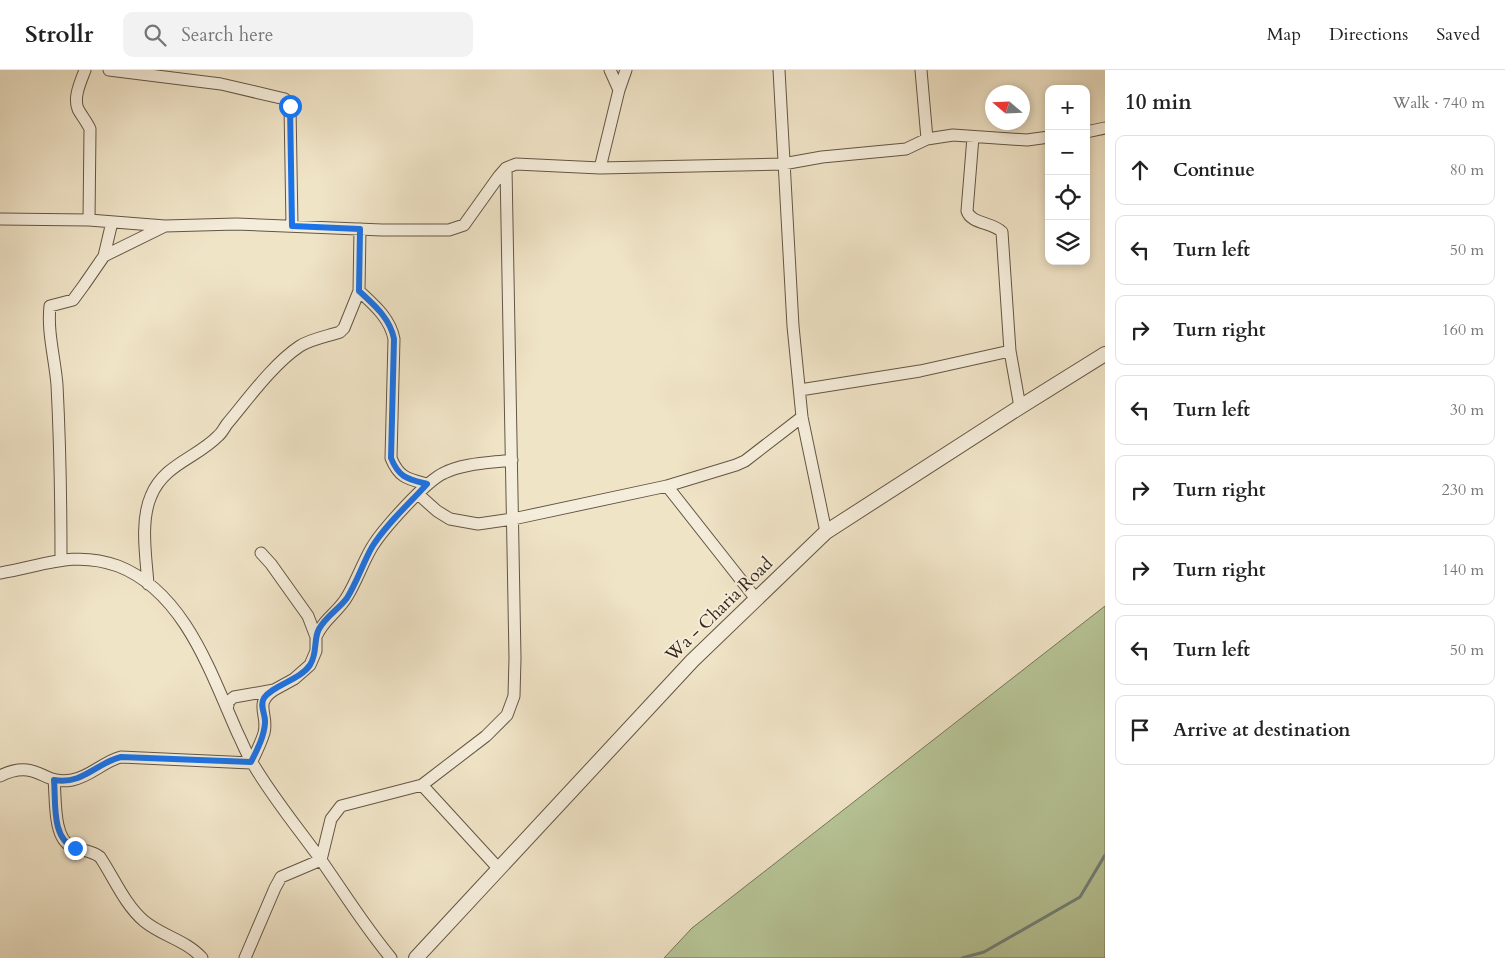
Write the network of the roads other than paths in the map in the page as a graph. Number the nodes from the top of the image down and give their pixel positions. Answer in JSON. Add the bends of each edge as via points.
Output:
{"nodes":[{"id":1,"x":85,"y":70,"type":"edge"},
{"id":2,"x":109,"y":70,"type":"edge"},
{"id":3,"x":610,"y":70,"type":"edge"},
{"id":4,"x":626,"y":70,"type":"edge"},
{"id":5,"x":779,"y":70,"type":"edge"},
{"id":6,"x":921,"y":70,"type":"edge"},
{"id":7,"x":181,"y":75,"type":"edge"},
{"id":8,"x":619,"y":90,"type":"junction"},
{"id":9,"x":1105,"y":128,"type":"edge"},
{"id":10,"x":1090,"y":131,"type":"edge"},
{"id":11,"x":973,"y":137,"type":"junction"},
{"id":12,"x":1045,"y":138,"type":"edge"},
{"id":13,"x":927,"y":139,"type":"junction"},
{"id":14,"x":783,"y":164,"type":"junction"},
{"id":15,"x":506,"y":168,"type":"junction"},
{"id":16,"x":600,"y":168,"type":"junction"},
{"id":17,"x":0,"y":219,"type":"edge"},
{"id":18,"x":88,"y":220,"type":"junction"},
{"id":19,"x":112,"y":222,"type":"junction"},
{"id":20,"x":166,"y":226,"type":"junction"},
{"id":21,"x":292,"y":226,"type":"junction"},
{"id":22,"x":360,"y":229,"type":"junction"},
{"id":23,"x":104,"y":256,"type":"junction"},
{"id":24,"x":359,"y":291,"type":"junction"},
{"id":25,"x":1010,"y":351,"type":"junction"},
{"id":26,"x":1105,"y":354,"type":"edge"},
{"id":27,"x":800,"y":390,"type":"junction"},
{"id":28,"x":1020,"y":407,"type":"junction"},
{"id":29,"x":802,"y":417,"type":"junction"},
{"id":30,"x":512,"y":460,"type":"junction"},
{"id":31,"x":427,"y":484,"type":"junction"},
{"id":32,"x":668,"y":486,"type":"junction"},
{"id":33,"x":418,"y":494,"type":"junction"},
{"id":34,"x":513,"y":519,"type":"junction"},
{"id":35,"x":826,"y":532,"type":"junction"},
{"id":36,"x":261,"y":553,"type":"dead end"},
{"id":37,"x":61,"y":560,"type":"junction"},
{"id":38,"x":0,"y":573,"type":"edge"},
{"id":39,"x":148,"y":584,"type":"junction"},
{"id":40,"x":756,"y":599,"type":"junction"},
{"id":41,"x":316,"y":638,"type":"junction"},
{"id":42,"x":274,"y":690,"type":"junction"},
{"id":43,"x":227,"y":709,"type":"junction"},
{"id":44,"x":251,"y":762,"type":"junction"},
{"id":45,"x":0,"y":776,"type":"edge"},
{"id":46,"x":54,"y":780,"type":"junction"},
{"id":47,"x":422,"y":785,"type":"junction"},
{"id":48,"x":321,"y":860,"type":"junction"},
{"id":49,"x":499,"y":869,"type":"junction"},
{"id":50,"x":202,"y":958,"type":"edge"},
{"id":51,"x":245,"y":958,"type":"edge"},
{"id":52,"x":391,"y":958,"type":"edge"},
{"id":53,"x":416,"y":958,"type":"edge"}],
"edges":[{"from":1,"to":18,"type":"street","via":[[76,104],[90,129]]},
{"from":2,"to":7,"type":"street"},
{"from":3,"to":8,"type":"street"},
{"from":4,"to":8,"type":"street"},
{"from":5,"to":14,"type":"street"},
{"from":6,"to":13,"type":"street"},
{"from":7,"to":21,"type":"street","via":[[289,102]]},
{"from":8,"to":16,"type":"street"},
{"from":9,"to":10,"type":"street"},
{"from":11,"to":12,"type":"street","via":[[1027,140]]},
{"from":11,"to":13,"type":"street","via":[[953,135]]},
{"from":11,"to":25,"type":"street","via":[[967,211],[973,219],[997,227],[1002,232]]},
{"from":13,"to":14,"type":"street","via":[[906,149]]},
{"from":14,"to":16,"type":"street"},
{"from":14,"to":27,"type":"street"},
{"from":15,"to":16,"type":"street","via":[[516,164]]},
{"from":15,"to":22,"type":"street","via":[[464,225],[449,230]]},
{"from":15,"to":30,"type":"street"},
{"from":17,"to":18,"type":"street"},
{"from":18,"to":19,"type":"street"},
{"from":19,"to":20,"type":"street"},
{"from":19,"to":23,"type":"street"},
{"from":20,"to":21,"type":"street"},
{"from":20,"to":23,"type":"street"},
{"from":21,"to":22,"type":"street"},
{"from":22,"to":24,"type":"street"},
{"from":23,"to":37,"type":"street","via":[[72,300],[50,306],[60,438]]},
{"from":24,"to":31,"type":"street","via":[[392,328],[391,458],[402,475]]},
{"from":24,"to":39,"type":"street","via":[[340,332],[302,344],[270,374],[218,437],[179,462],[159,482],[150,496],[147,510]]},
{"from":25,"to":27,"type":"street","via":[[920,371]]},
{"from":25,"to":28,"type":"street"},
{"from":26,"to":28,"type":"street","name":"Wa - Charia Road"},
{"from":27,"to":29,"type":"street"},
{"from":28,"to":35,"type":"street","name":"Wa - Charia Road"},
{"from":29,"to":32,"type":"street","via":[[736,465]]},
{"from":29,"to":35,"type":"street"},
{"from":30,"to":31,"type":"street","via":[[466,466],[444,473]]},
{"from":30,"to":34,"type":"street"},
{"from":31,"to":33,"type":"street"},
{"from":32,"to":34,"type":"street"},
{"from":32,"to":40,"type":"street"},
{"from":33,"to":34,"type":"street","via":[[450,519],[478,524]]},
{"from":33,"to":41,"type":"street","via":[[380,534],[348,595],[324,622]]},
{"from":34,"to":47,"type":"street","via":[[514,696],[507,715],[486,736]]},
{"from":35,"to":40,"type":"street","name":"Wa - Charia Road"},
{"from":36,"to":41,"type":"street","via":[[308,616]]},
{"from":37,"to":38,"type":"street"},
{"from":37,"to":39,"type":"street","via":[[100,560],[120,567]]},
{"from":39,"to":43,"type":"street","via":[[166,598],[179,615],[205,659]]},
{"from":40,"to":49,"type":"street","name":"Wa - Charia Road","via":[[692,661]]},
{"from":41,"to":42,"type":"street","via":[[316,651],[310,665]]},
{"from":42,"to":43,"type":"street","via":[[234,697]]},
{"from":42,"to":44,"type":"street","via":[[264,697],[262,703],[264,732]]},
{"from":43,"to":44,"type":"street"},
{"from":44,"to":46,"type":"street","via":[[121,757],[74,780]]},
{"from":44,"to":48,"type":"street","via":[[275,800]]},
{"from":45,"to":46,"type":"street","via":[[27,770]]},
{"from":46,"to":50,"type":"street","via":[[58,827],[65,843],[100,857],[129,904],[143,920],[194,949]]},
{"from":47,"to":48,"type":"street","via":[[342,806],[331,819]]},
{"from":47,"to":49,"type":"street"},
{"from":48,"to":51,"type":"street","via":[[281,878]]},
{"from":48,"to":52,"type":"street"},
{"from":49,"to":53,"type":"street","name":"Wa - Charia Road"}]}
